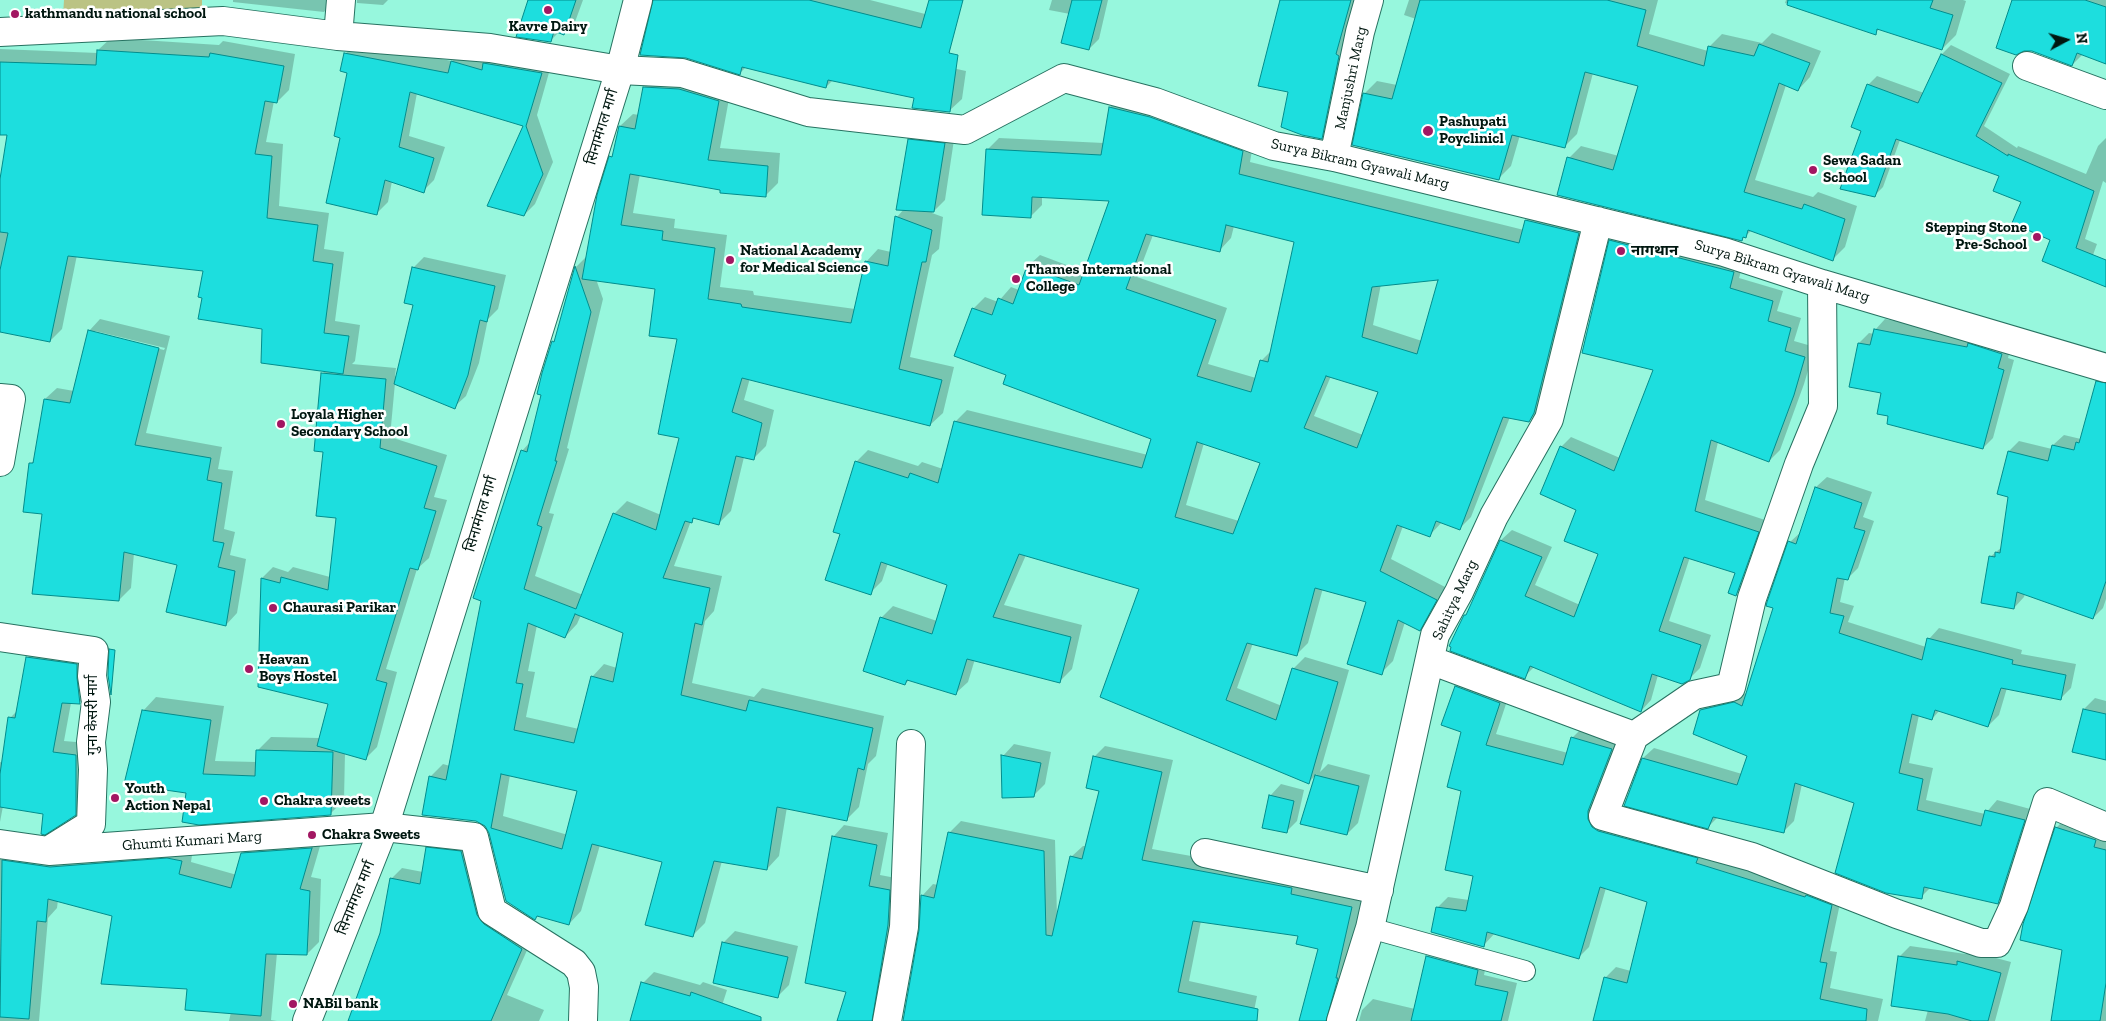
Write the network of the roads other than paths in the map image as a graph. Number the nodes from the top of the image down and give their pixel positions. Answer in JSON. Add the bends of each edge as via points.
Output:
{"nodes":[{"id":1,"x":341,"y":0,"type":"edge"},
{"id":2,"x":638,"y":0,"type":"edge"},
{"id":3,"x":1369,"y":0,"type":"edge"},
{"id":4,"x":226,"y":11,"type":"edge"},
{"id":5,"x":0,"y":32,"type":"edge"},
{"id":6,"x":338,"y":36,"type":"junction"},
{"id":7,"x":2027,"y":66,"type":"dead end"},
{"id":8,"x":620,"y":70,"type":"junction"},
{"id":9,"x":2106,"y":95,"type":"edge"},
{"id":10,"x":1334,"y":157,"type":"junction"},
{"id":11,"x":1598,"y":221,"type":"junction"},
{"id":12,"x":1822,"y":284,"type":"junction"},
{"id":13,"x":2106,"y":368,"type":"edge"},
{"id":14,"x":0,"y":398,"type":"edge"},
{"id":15,"x":0,"y":462,"type":"edge"},
{"id":16,"x":0,"y":637,"type":"edge"},
{"id":17,"x":1430,"y":660,"type":"junction"},
{"id":18,"x":1634,"y":736,"type":"junction"},
{"id":19,"x":910,"y":744,"type":"dead end"},
{"id":20,"x":2106,"y":826,"type":"edge"},
{"id":21,"x":384,"y":827,"type":"junction"},
{"id":22,"x":0,"y":844,"type":"edge"},
{"id":23,"x":49,"y":851,"type":"junction"},
{"id":24,"x":1205,"y":853,"type":"dead end"},
{"id":25,"x":1379,"y":890,"type":"junction"},
{"id":26,"x":1370,"y":928,"type":"junction"},
{"id":27,"x":1525,"y":971,"type":"dead end"},
{"id":28,"x":307,"y":1021,"type":"edge"},
{"id":29,"x":582,"y":1021,"type":"edge"},
{"id":30,"x":887,"y":1021,"type":"edge"},
{"id":31,"x":1341,"y":1021,"type":"edge"}],
"edges":[{"from":1,"to":6,"type":"street"},
{"from":2,"to":8,"type":"street","name":"सिनामंगल मार्ग"},
{"from":3,"to":10,"type":"street","name":"Manjushri Marg"},
{"from":4,"to":5,"type":"street","name":"Surya Bikram Gyawali Marg"},
{"from":4,"to":6,"type":"street","name":"Surya Bikram Gyawali Marg"},
{"from":6,"to":8,"type":"street","name":"Surya Bikram Gyawali Marg","via":[[490,48]]},
{"from":7,"to":9,"type":"street"},
{"from":8,"to":10,"type":"street","name":"Surya Bikram Gyawali Marg","via":[[682,73],[808,112],[965,130],[1064,78],[1155,102],[1274,146]]},
{"from":8,"to":21,"type":"street","name":"सिनामंगल मार्ग"},
{"from":10,"to":11,"type":"street","name":"Surya Bikram Gyawali Marg"},
{"from":11,"to":12,"type":"street","name":"Surya Bikram Gyawali Marg","via":[[1724,252]]},
{"from":11,"to":17,"type":"street","name":"Sahitya Marg","via":[[1549,419],[1494,516],[1435,635]]},
{"from":12,"to":13,"type":"street","name":"Surya Bikram Gyawali Marg"},
{"from":12,"to":18,"type":"street","via":[[1823,406],[1752,598],[1731,687],[1694,695]]},
{"from":14,"to":15,"type":"street","via":[[11,399]]},
{"from":16,"to":23,"type":"street","name":"गुना केसरी मार्ग","via":[[94,651],[92,676],[96,702],[91,742],[91,824]]},
{"from":17,"to":18,"type":"street"},
{"from":17,"to":25,"type":"street","name":"Sahitya Marg"},
{"from":18,"to":20,"type":"street","via":[[1603,816],[1752,857],[1981,943],[1997,943],[2014,906],[2047,802]]},
{"from":19,"to":30,"type":"street","via":[[904,927]]},
{"from":21,"to":23,"type":"street","name":"Ghumti Kumari Marg"},
{"from":21,"to":28,"type":"street","name":"सिनामंगल मार्ग"},
{"from":21,"to":29,"type":"street","name":"Ghumti Kumari Marg","via":[[474,837],[492,912],[574,962],[581,972],[584,988]]},
{"from":22,"to":23,"type":"street","name":"Ghumti Kumari Marg"},
{"from":24,"to":25,"type":"street"},
{"from":25,"to":26,"type":"street","name":"Sahitya Marg"},
{"from":26,"to":27,"type":"lane"},
{"from":26,"to":31,"type":"street","name":"Sahitya Marg"}]}
